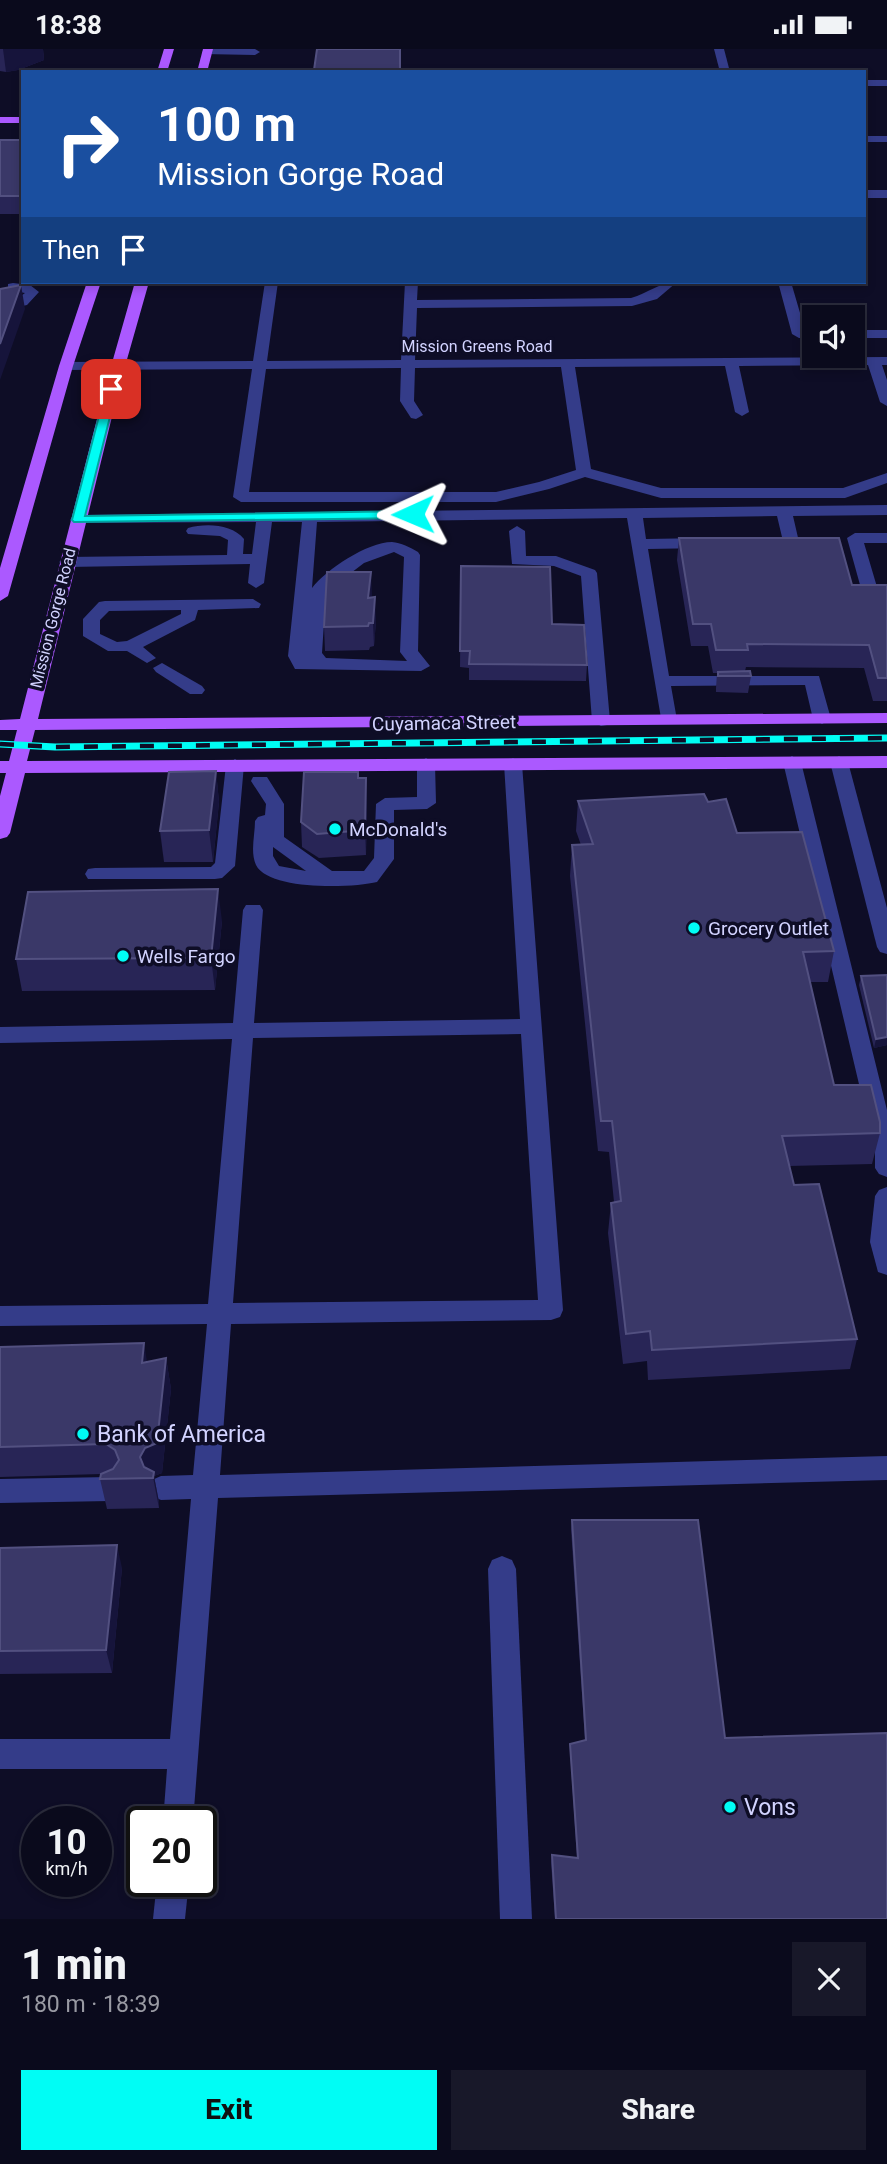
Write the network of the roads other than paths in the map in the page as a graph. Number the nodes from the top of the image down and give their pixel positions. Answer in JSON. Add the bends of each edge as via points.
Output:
{"nodes":[{"id":1,"x":169,"y":49,"type":"edge"},
{"id":2,"x":719,"y":49,"type":"edge"},
{"id":3,"x":208,"y":51,"type":"edge"},
{"id":4,"x":255,"y":52,"type":"dead end"},
{"id":5,"x":163,"y":70,"type":"edge"},
{"id":6,"x":203,"y":70,"type":"edge"},
{"id":7,"x":724,"y":70,"type":"edge"},
{"id":8,"x":866,"y":83,"type":"edge"},
{"id":9,"x":887,"y":83,"type":"edge"},
{"id":10,"x":0,"y":120,"type":"edge"},
{"id":11,"x":21,"y":120,"type":"edge"},
{"id":12,"x":0,"y":133,"type":"edge"},
{"id":13,"x":21,"y":133,"type":"edge"},
{"id":14,"x":866,"y":139,"type":"edge"},
{"id":15,"x":887,"y":139,"type":"edge"},
{"id":16,"x":866,"y":194,"type":"edge"},
{"id":17,"x":887,"y":194,"type":"edge"},
{"id":18,"x":93,"y":284,"type":"edge"},
{"id":19,"x":141,"y":284,"type":"edge"},
{"id":20,"x":271,"y":284,"type":"edge"},
{"id":21,"x":411,"y":284,"type":"edge"},
{"id":22,"x":668,"y":284,"type":"edge"},
{"id":23,"x":785,"y":284,"type":"edge"},
{"id":24,"x":13,"y":287,"type":"edge"},
{"id":25,"x":410,"y":304,"type":"junction"},
{"id":26,"x":0,"y":306,"type":"edge"},
{"id":27,"x":802,"y":334,"type":"edge"},
{"id":28,"x":865,"y":334,"type":"edge"},
{"id":29,"x":887,"y":334,"type":"edge"},
{"id":30,"x":880,"y":361,"type":"edge"},
{"id":31,"x":731,"y":362,"type":"junction"},
{"id":32,"x":567,"y":363,"type":"junction"},
{"id":33,"x":407,"y":364,"type":"junction"},
{"id":34,"x":258,"y":365,"type":"junction"},
{"id":35,"x":66,"y":366,"type":"junction"},
{"id":36,"x":118,"y":366,"type":"junction"},
{"id":37,"x":887,"y":402,"type":"edge"},
{"id":38,"x":742,"y":412,"type":"dead end"},
{"id":39,"x":416,"y":415,"type":"dead end"},
{"id":40,"x":584,"y":471,"type":"junction"},
{"id":41,"x":887,"y":478,"type":"edge"},
{"id":42,"x":887,"y":510,"type":"edge"},
{"id":43,"x":784,"y":511,"type":"junction"},
{"id":44,"x":634,"y":513,"type":"junction"},
{"id":45,"x":310,"y":516,"type":"junction"},
{"id":46,"x":265,"y":517,"type":"junction"},
{"id":47,"x":138,"y":519,"type":"junction"},
{"id":48,"x":78,"y":520,"type":"junction"},
{"id":49,"x":517,"y":531,"type":"dead end"},
{"id":50,"x":887,"y":538,"type":"edge"},
{"id":51,"x":750,"y":542,"type":"edge"},
{"id":52,"x":722,"y":543,"type":"edge"},
{"id":53,"x":639,"y":544,"type":"junction"},
{"id":54,"x":234,"y":559,"type":"junction"},
{"id":55,"x":259,"y":559,"type":"junction"},
{"id":56,"x":67,"y":562,"type":"junction"},
{"id":57,"x":256,"y":583,"type":"dead end"},
{"id":58,"x":887,"y":592,"type":"edge"},
{"id":59,"x":0,"y":596,"type":"edge"},
{"id":60,"x":253,"y":604,"type":"dead end"},
{"id":61,"x":190,"y":605,"type":"junction"},
{"id":62,"x":131,"y":646,"type":"junction"},
{"id":63,"x":147,"y":658,"type":"dead end"},
{"id":64,"x":337,"y":666,"type":"junction"},
{"id":65,"x":162,"y":668,"type":"dead end"},
{"id":66,"x":662,"y":681,"type":"junction"},
{"id":67,"x":196,"y":690,"type":"dead end"},
{"id":68,"x":887,"y":718,"type":"edge"},
{"id":69,"x":822,"y":719,"type":"junction"},
{"id":70,"x":668,"y":720,"type":"junction"},
{"id":71,"x":601,"y":721,"type":"junction"},
{"id":72,"x":0,"y":725,"type":"edge"},
{"id":73,"x":25,"y":725,"type":"junction"},
{"id":74,"x":792,"y":762,"type":"junction"},
{"id":75,"x":839,"y":762,"type":"junction"},
{"id":76,"x":887,"y":762,"type":"edge"},
{"id":77,"x":426,"y":764,"type":"junction"},
{"id":78,"x":513,"y":764,"type":"junction"},
{"id":79,"x":235,"y":765,"type":"junction"},
{"id":80,"x":8,"y":767,"type":"edge"},
{"id":81,"x":0,"y":833,"type":"edge"},
{"id":82,"x":95,"y":874,"type":"dead end"},
{"id":83,"x":328,"y":878,"type":"junction"},
{"id":84,"x":253,"y":910,"type":"dead end"},
{"id":85,"x":887,"y":947,"type":"edge"},
{"id":86,"x":531,"y":1026,"type":"junction"},
{"id":87,"x":243,"y":1031,"type":"junction"},
{"id":88,"x":0,"y":1035,"type":"edge"},
{"id":89,"x":887,"y":1168,"type":"edge"},
{"id":90,"x":887,"y":1196,"type":"edge"},
{"id":91,"x":887,"y":1265,"type":"edge"},
{"id":92,"x":220,"y":1314,"type":"junction"},
{"id":93,"x":0,"y":1317,"type":"edge"},
{"id":94,"x":887,"y":1468,"type":"edge"},
{"id":95,"x":207,"y":1487,"type":"junction"},
{"id":96,"x":161,"y":1488,"type":"dead end"},
{"id":97,"x":110,"y":1489,"type":"edge"},
{"id":98,"x":0,"y":1491,"type":"edge"},
{"id":99,"x":502,"y":1569,"type":"dead end"},
{"id":100,"x":184,"y":1754,"type":"junction"},
{"id":101,"x":0,"y":1755,"type":"edge"},
{"id":102,"x":179,"y":1806,"type":"edge"},
{"id":103,"x":171,"y":1897,"type":"edge"},
{"id":104,"x":169,"y":1919,"type":"edge"},
{"id":105,"x":516,"y":1919,"type":"edge"}],
"edges":[{"from":1,"to":5,"type":"main road"},
{"from":2,"to":7,"type":"street"},
{"from":3,"to":4,"type":"street"},
{"from":3,"to":6,"type":"main road"},
{"from":8,"to":9,"type":"street"},
{"from":10,"to":11,"type":"main road"},
{"from":12,"to":13,"type":"main road"},
{"from":14,"to":15,"type":"street"},
{"from":16,"to":17,"type":"street"},
{"from":18,"to":35,"type":"main road"},
{"from":19,"to":36,"type":"main road","name":"Mission Gorge Road"},
{"from":20,"to":34,"type":"street"},
{"from":21,"to":25,"type":"street"},
{"from":22,"to":25,"type":"street","via":[[652,296],[632,302]]},
{"from":23,"to":27,"type":"street"},
{"from":24,"to":26,"type":"street","via":[[32,292],[29,299]]},
{"from":25,"to":33,"type":"street"},
{"from":28,"to":29,"type":"street"},
{"from":30,"to":31,"type":"street","name":"Mission Greens Road"},
{"from":30,"to":37,"type":"street"},
{"from":31,"to":32,"type":"street","name":"Mission Greens Road"},
{"from":31,"to":38,"type":"street"},
{"from":32,"to":33,"type":"street","name":"Mission Greens Road"},
{"from":32,"to":40,"type":"street"},
{"from":33,"to":34,"type":"street","name":"Mission Greens Road"},
{"from":33,"to":39,"type":"street","via":[[407,401]]},
{"from":34,"to":36,"type":"street","name":"Mission Greens Road"},
{"from":34,"to":40,"type":"street","via":[[241,496],[496,497]]},
{"from":35,"to":36,"type":"street","name":"Mission Greens Road"},
{"from":35,"to":59,"type":"main road"},
{"from":36,"to":48,"type":"main road","name":"Mission Gorge Road"},
{"from":40,"to":41,"type":"street","via":[[661,493],[845,493]]},
{"from":42,"to":43,"type":"street"},
{"from":43,"to":44,"type":"street"},
{"from":43,"to":51,"type":"street","via":[[791,542]]},
{"from":44,"to":45,"type":"street"},
{"from":44,"to":53,"type":"street"},
{"from":45,"to":46,"type":"street"},
{"from":45,"to":64,"type":"street","via":[[297,656],[301,664]]},
{"from":46,"to":47,"type":"street"},
{"from":46,"to":55,"type":"street"},
{"from":47,"to":48,"type":"street"},
{"from":47,"to":54,"type":"street","via":[[139,531],[232,535],[236,539]]},
{"from":48,"to":56,"type":"main road","name":"Mission Gorge Road"},
{"from":49,"to":71,"type":"street","via":[[518,561],[556,561],[589,573]]},
{"from":50,"to":58,"type":"street","via":[[855,538],[870,592]]},
{"from":52,"to":53,"type":"street"},
{"from":53,"to":66,"type":"street"},
{"from":54,"to":55,"type":"street"},
{"from":54,"to":56,"type":"street"},
{"from":55,"to":57,"type":"street"},
{"from":56,"to":73,"type":"main road","name":"Mission Gorge Road"},
{"from":60,"to":61,"type":"street"},
{"from":61,"to":62,"type":"street","via":[[189,616]]},
{"from":61,"to":62,"type":"street","via":[[105,606],[91,619],[92,636],[114,647]]},
{"from":62,"to":63,"type":"street"},
{"from":64,"to":64,"type":"street","via":[[320,661],[313,653],[318,591],[324,582],[387,547],[412,555],[409,652],[421,666]]},
{"from":65,"to":67,"type":"street"},
{"from":66,"to":69,"type":"street","via":[[813,680]]},
{"from":66,"to":70,"type":"street"},
{"from":68,"to":69,"type":"main road","name":"Cuyamaca Street"},
{"from":69,"to":70,"type":"main road","name":"Cuyamaca Street"},
{"from":70,"to":71,"type":"main road","name":"Cuyamaca Street"},
{"from":71,"to":73,"type":"main road","name":"Cuyamaca Street"},
{"from":72,"to":73,"type":"main road","name":"Cuyamaca Street"},
{"from":73,"to":80,"type":"main road","name":"Mission Gorge Road"},
{"from":74,"to":75,"type":"main road"},
{"from":74,"to":78,"type":"main road"},
{"from":74,"to":89,"type":"street"},
{"from":75,"to":76,"type":"main road"},
{"from":75,"to":85,"type":"street"},
{"from":77,"to":78,"type":"main road"},
{"from":77,"to":79,"type":"main road"},
{"from":77,"to":83,"type":"street","via":[[428,803],[385,804],[384,859],[370,877]]},
{"from":78,"to":86,"type":"street"},
{"from":79,"to":80,"type":"main road"},
{"from":79,"to":82,"type":"street","via":[[225,866],[215,873]]},
{"from":80,"to":81,"type":"main road","name":"Mission Gorge Road"},
{"from":83,"to":83,"type":"street","via":[[279,876],[268,868],[263,857],[264,788],[275,804],[274,839]]},
{"from":84,"to":87,"type":"street"},
{"from":86,"to":87,"type":"street"},
{"from":86,"to":92,"type":"street","via":[[551,1310]]},
{"from":87,"to":88,"type":"street"},
{"from":87,"to":92,"type":"street"},
{"from":90,"to":91,"type":"street","via":[[882,1242]]},
{"from":92,"to":93,"type":"street"},
{"from":92,"to":95,"type":"street"},
{"from":94,"to":95,"type":"street"},
{"from":95,"to":96,"type":"street"},
{"from":95,"to":100,"type":"street"},
{"from":97,"to":98,"type":"street"},
{"from":99,"to":105,"type":"street"},
{"from":100,"to":101,"type":"street"},
{"from":100,"to":102,"type":"street"},
{"from":103,"to":104,"type":"street"}]}
